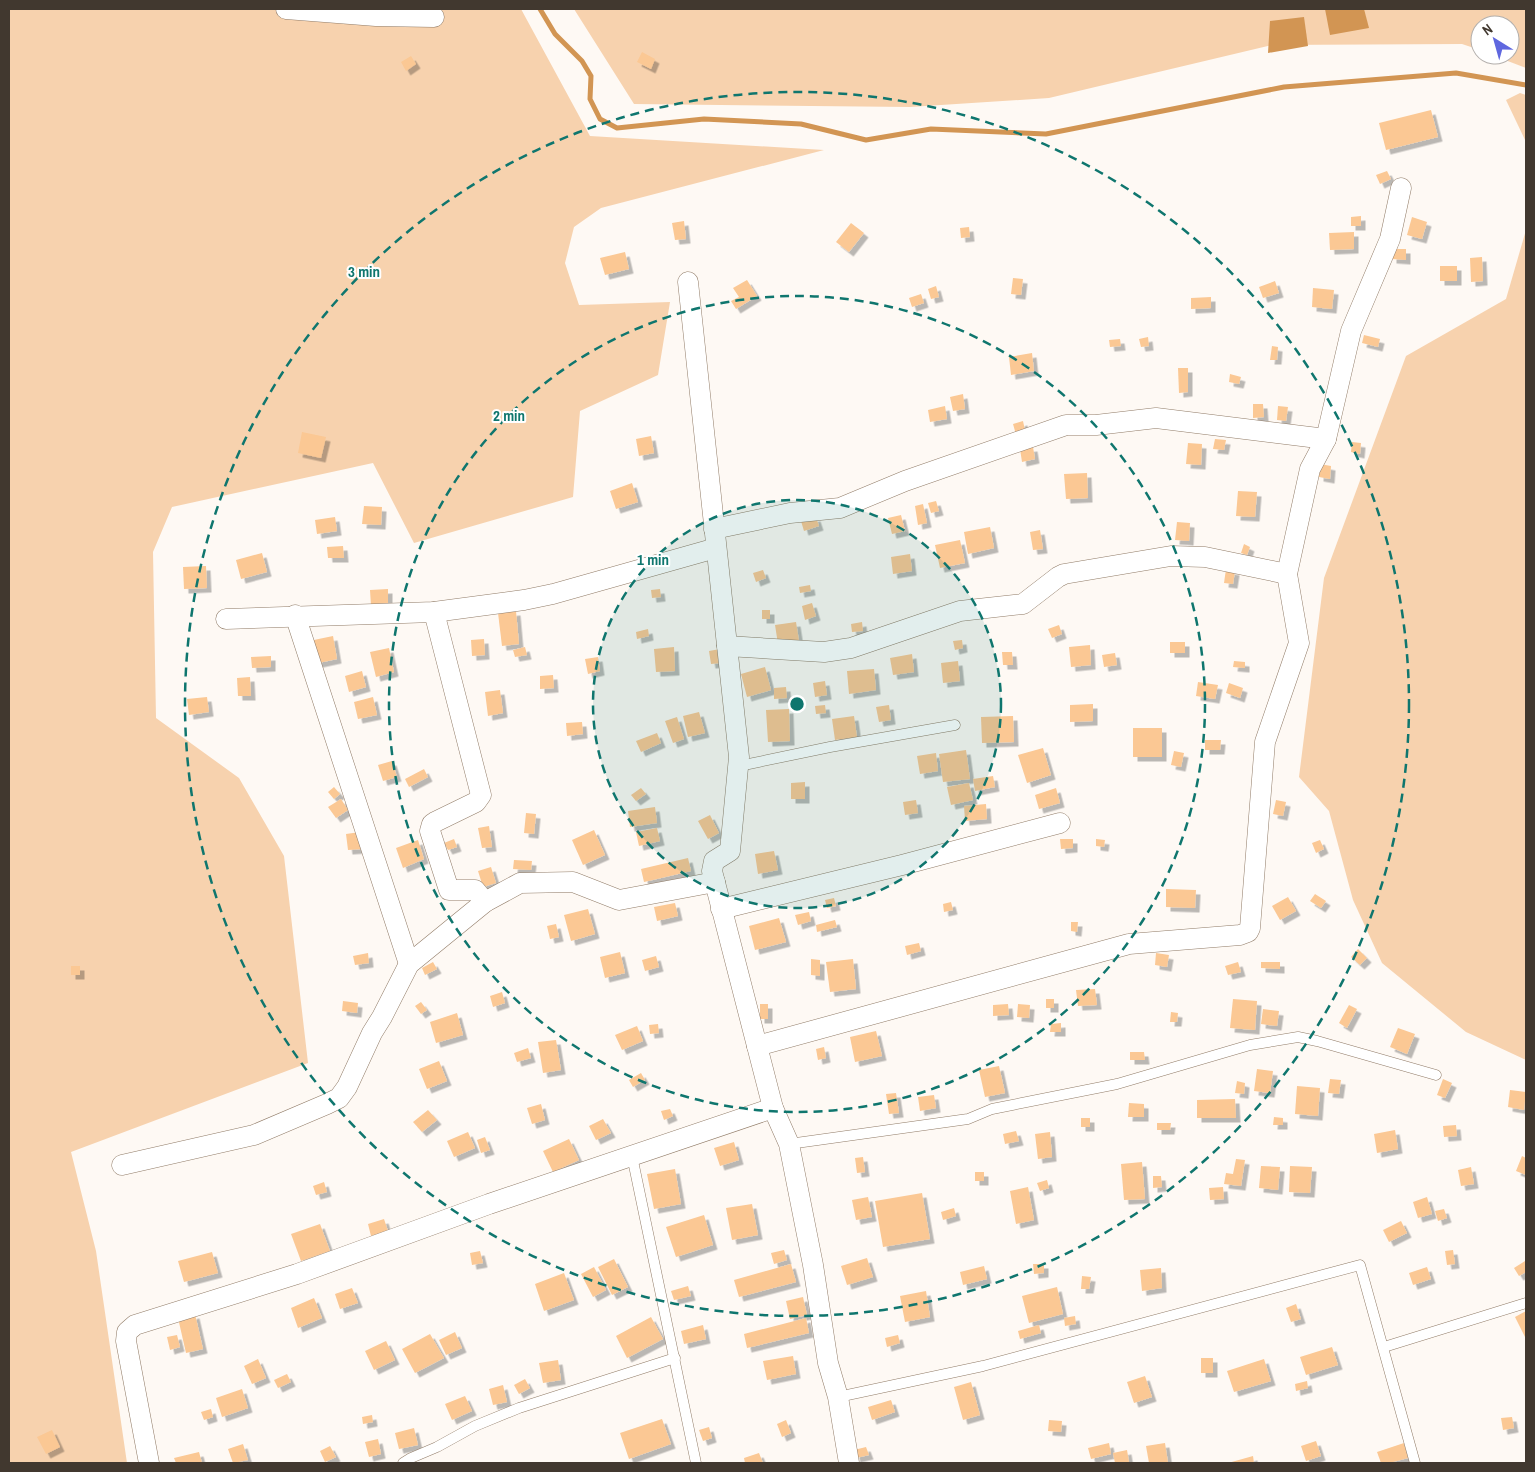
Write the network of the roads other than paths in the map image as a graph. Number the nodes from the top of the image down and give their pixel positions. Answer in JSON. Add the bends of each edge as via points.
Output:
{"nodes":[{"id":1,"x":286,"y":9,"type":"edge"},
{"id":2,"x":434,"y":17,"type":"dead end"},
{"id":3,"x":1401,"y":188,"type":"dead end"},
{"id":4,"x":688,"y":282,"type":"dead end"},
{"id":5,"x":1326,"y":439,"type":"junction"},
{"id":6,"x":715,"y":539,"type":"junction"},
{"id":7,"x":1287,"y":574,"type":"junction"},
{"id":8,"x":434,"y":612,"type":"junction"},
{"id":9,"x":295,"y":616,"type":"junction"},
{"id":10,"x":226,"y":619,"type":"dead end"},
{"id":11,"x":727,"y":646,"type":"junction"},
{"id":12,"x":955,"y":725,"type":"dead end"},
{"id":13,"x":739,"y":766,"type":"junction"},
{"id":14,"x":1060,"y":823,"type":"dead end"},
{"id":15,"x":714,"y":882,"type":"junction"},
{"id":16,"x":485,"y":902,"type":"junction"},
{"id":17,"x":721,"y":909,"type":"junction"},
{"id":18,"x":409,"y":964,"type":"junction"},
{"id":19,"x":757,"y":1046,"type":"junction"},
{"id":20,"x":1436,"y":1075,"type":"dead end"},
{"id":21,"x":773,"y":1108,"type":"junction"},
{"id":22,"x":788,"y":1144,"type":"junction"},
{"id":23,"x":632,"y":1156,"type":"junction"},
{"id":24,"x":122,"y":1165,"type":"dead end"},
{"id":25,"x":1526,"y":1303,"type":"edge"},
{"id":26,"x":1384,"y":1347,"type":"junction"},
{"id":27,"x":675,"y":1358,"type":"junction"},
{"id":28,"x":838,"y":1397,"type":"junction"},
{"id":29,"x":149,"y":1463,"type":"edge"},
{"id":30,"x":403,"y":1463,"type":"edge"},
{"id":31,"x":696,"y":1463,"type":"edge"},
{"id":32,"x":849,"y":1463,"type":"edge"},
{"id":33,"x":1415,"y":1463,"type":"edge"}],
"edges":[{"from":1,"to":2,"type":"street"},
{"from":3,"to":5,"type":"street","via":[[1390,239],[1352,331]]},
{"from":4,"to":6,"type":"street"},
{"from":5,"to":6,"type":"street","via":[[1156,418],[1066,425],[914,477],[840,508],[790,513]]},
{"from":5,"to":7,"type":"street","via":[[1310,470]]},
{"from":6,"to":8,"type":"street","via":[[553,594]]},
{"from":6,"to":11,"type":"street"},
{"from":7,"to":11,"type":"street","via":[[1205,558],[1171,556],[1064,574],[1023,604],[960,611],[834,652]]},
{"from":7,"to":19,"type":"street","via":[[1299,643],[1265,742],[1248,932],[1240,936],[1129,944]]},
{"from":8,"to":9,"type":"street"},
{"from":8,"to":16,"type":"street","via":[[481,795],[476,802],[435,822],[430,831],[449,890],[475,890]]},
{"from":9,"to":10,"type":"street"},
{"from":9,"to":18,"type":"street"},
{"from":11,"to":13,"type":"street"},
{"from":12,"to":13,"type":"lane"},
{"from":13,"to":15,"type":"street","via":[[730,851],[714,862]]},
{"from":14,"to":17,"type":"street"},
{"from":15,"to":16,"type":"street","via":[[619,900],[573,882],[520,883]]},
{"from":15,"to":17,"type":"street"},
{"from":16,"to":18,"type":"street"},
{"from":17,"to":19,"type":"street"},
{"from":18,"to":24,"type":"street","via":[[347,1087],[338,1098],[254,1136]]},
{"from":19,"to":21,"type":"street"},
{"from":20,"to":22,"type":"lane","via":[[1298,1037],[1250,1046],[1117,1084],[992,1109],[968,1119]]},
{"from":21,"to":22,"type":"street"},
{"from":21,"to":23,"type":"street"},
{"from":22,"to":28,"type":"street","via":[[813,1265],[828,1363]]},
{"from":23,"to":27,"type":"lane"},
{"from":23,"to":29,"type":"street","via":[[296,1274],[135,1325],[127,1332],[126,1341]]},
{"from":25,"to":26,"type":"lane"},
{"from":26,"to":28,"type":"lane","via":[[1360,1265],[983,1366]]},
{"from":26,"to":33,"type":"lane"},
{"from":27,"to":30,"type":"lane","via":[[519,1408],[475,1426]]},
{"from":27,"to":31,"type":"lane"},
{"from":28,"to":32,"type":"street"}]}
